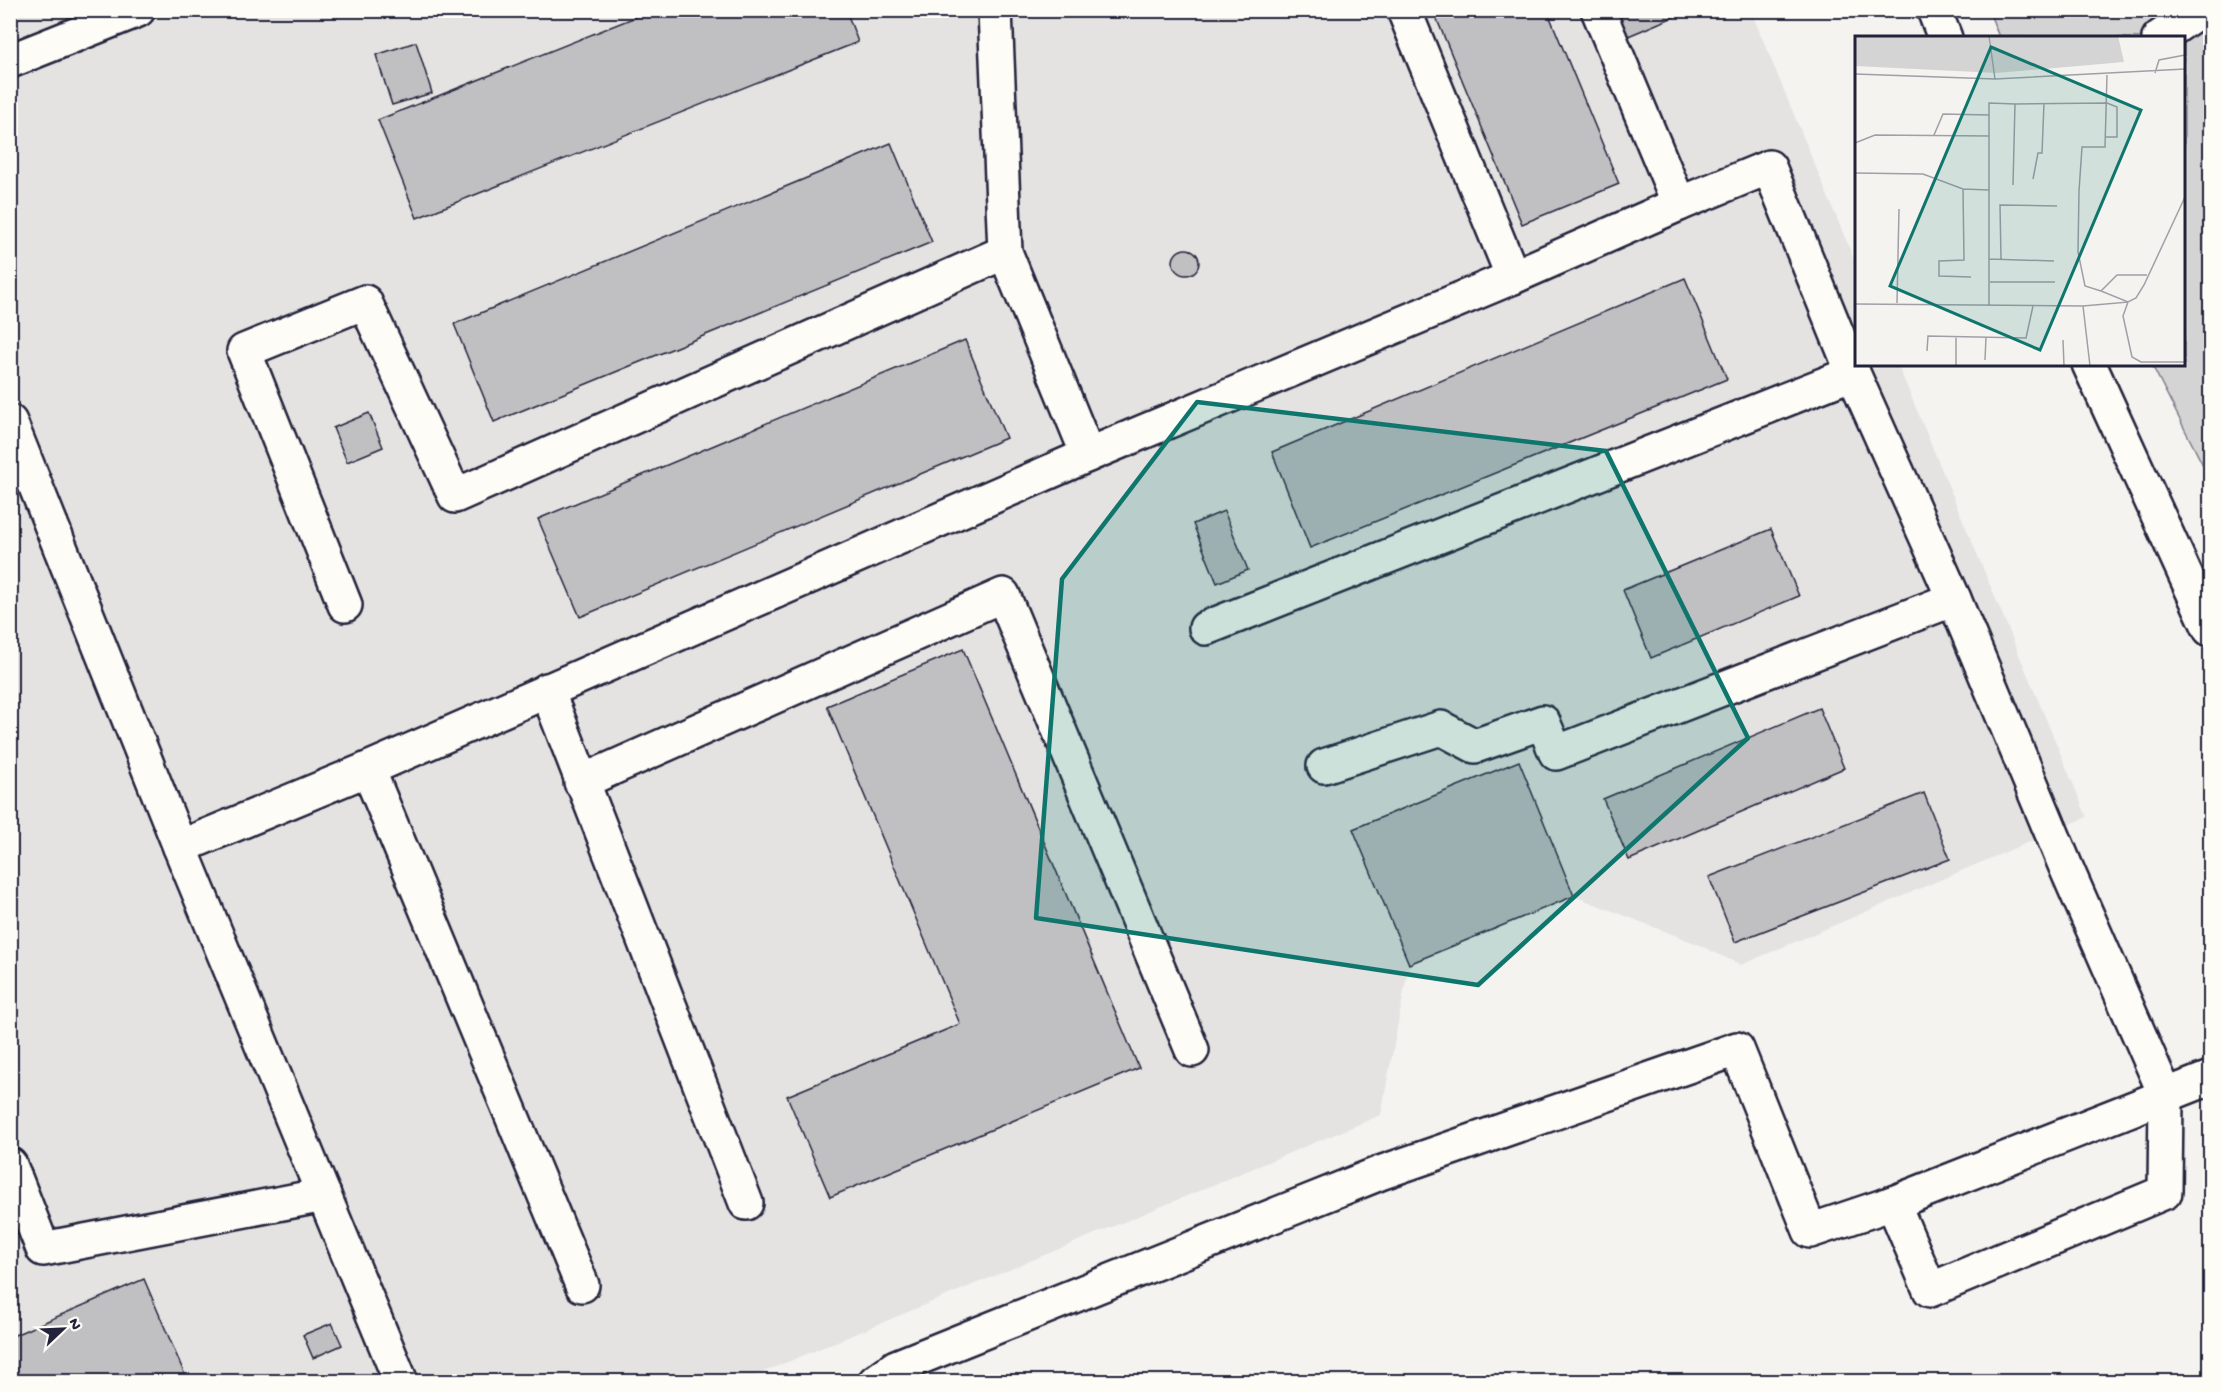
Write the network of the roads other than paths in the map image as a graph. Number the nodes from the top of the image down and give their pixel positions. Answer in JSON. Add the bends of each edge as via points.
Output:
{"nodes":[{"id":1,"x":138,"y":10,"type":"edge"},
{"id":2,"x":995,"y":10,"type":"edge"},
{"id":3,"x":1404,"y":10,"type":"edge"},
{"id":4,"x":1598,"y":10,"type":"edge"},
{"id":5,"x":1934,"y":10,"type":"edge"},
{"id":6,"x":2200,"y":10,"type":"edge"},
{"id":7,"x":1943,"y":36,"type":"edge"},
{"id":8,"x":2162,"y":36,"type":"edge"},
{"id":9,"x":10,"y":61,"type":"edge"},
{"id":10,"x":1679,"y":204,"type":"junction"},
{"id":11,"x":1005,"y":252,"type":"junction"},
{"id":12,"x":1513,"y":277,"type":"junction"},
{"id":13,"x":2090,"y":366,"type":"edge"},
{"id":14,"x":1853,"y":373,"type":"junction"},
{"id":15,"x":10,"y":422,"type":"edge"},
{"id":16,"x":1088,"y":456,"type":"junction"},
{"id":17,"x":1954,"y":599,"type":"junction"},
{"id":18,"x":345,"y":605,"type":"dead end"},
{"id":19,"x":1206,"y":628,"type":"dead end"},
{"id":20,"x":2211,"y":630,"type":"edge"},
{"id":21,"x":547,"y":690,"type":"junction"},
{"id":22,"x":1324,"y":766,"type":"dead end"},
{"id":23,"x":368,"y":769,"type":"junction"},
{"id":24,"x":581,"y":782,"type":"junction"},
{"id":25,"x":180,"y":847,"type":"junction"},
{"id":26,"x":1192,"y":1050,"type":"dead end"},
{"id":27,"x":2211,"y":1078,"type":"edge"},
{"id":28,"x":2166,"y":1096,"type":"junction"},
{"id":29,"x":10,"y":1165,"type":"edge"},
{"id":30,"x":324,"y":1195,"type":"junction"},
{"id":31,"x":746,"y":1203,"type":"dead end"},
{"id":32,"x":1893,"y":1203,"type":"junction"},
{"id":33,"x":582,"y":1286,"type":"dead end"},
{"id":34,"x":401,"y":1382,"type":"edge"},
{"id":35,"x":875,"y":1382,"type":"edge"}],
"edges":[{"from":1,"to":9,"type":"street"},
{"from":2,"to":11,"type":"street"},
{"from":3,"to":12,"type":"street"},
{"from":4,"to":10,"type":"street"},
{"from":5,"to":7,"type":"street"},
{"from":6,"to":8,"type":"street"},
{"from":10,"to":12,"type":"street"},
{"from":10,"to":14,"type":"street","via":[[1769,167]]},
{"from":11,"to":16,"type":"street"},
{"from":11,"to":18,"type":"street","via":[[455,496],[365,302],[244,351]]},
{"from":12,"to":16,"type":"street"},
{"from":13,"to":20,"type":"street"},
{"from":14,"to":17,"type":"street"},
{"from":14,"to":19,"type":"street"},
{"from":15,"to":25,"type":"street"},
{"from":16,"to":21,"type":"street"},
{"from":17,"to":22,"type":"street","via":[[1556,753],[1543,722],[1474,746],[1441,729]]},
{"from":17,"to":28,"type":"street"},
{"from":21,"to":23,"type":"street"},
{"from":21,"to":24,"type":"street"},
{"from":23,"to":25,"type":"street"},
{"from":23,"to":33,"type":"street"},
{"from":24,"to":26,"type":"street","via":[[1003,595]]},
{"from":24,"to":31,"type":"street"},
{"from":25,"to":30,"type":"street"},
{"from":27,"to":28,"type":"street"},
{"from":28,"to":32,"type":"street"},
{"from":28,"to":32,"type":"street","via":[[2165,1192],[1929,1290]]},
{"from":29,"to":30,"type":"street","via":[[44,1249]]},
{"from":30,"to":34,"type":"street"},
{"from":32,"to":35,"type":"street","via":[[1810,1231],[1737,1049],[1380,1173],[896,1367]]}]}
